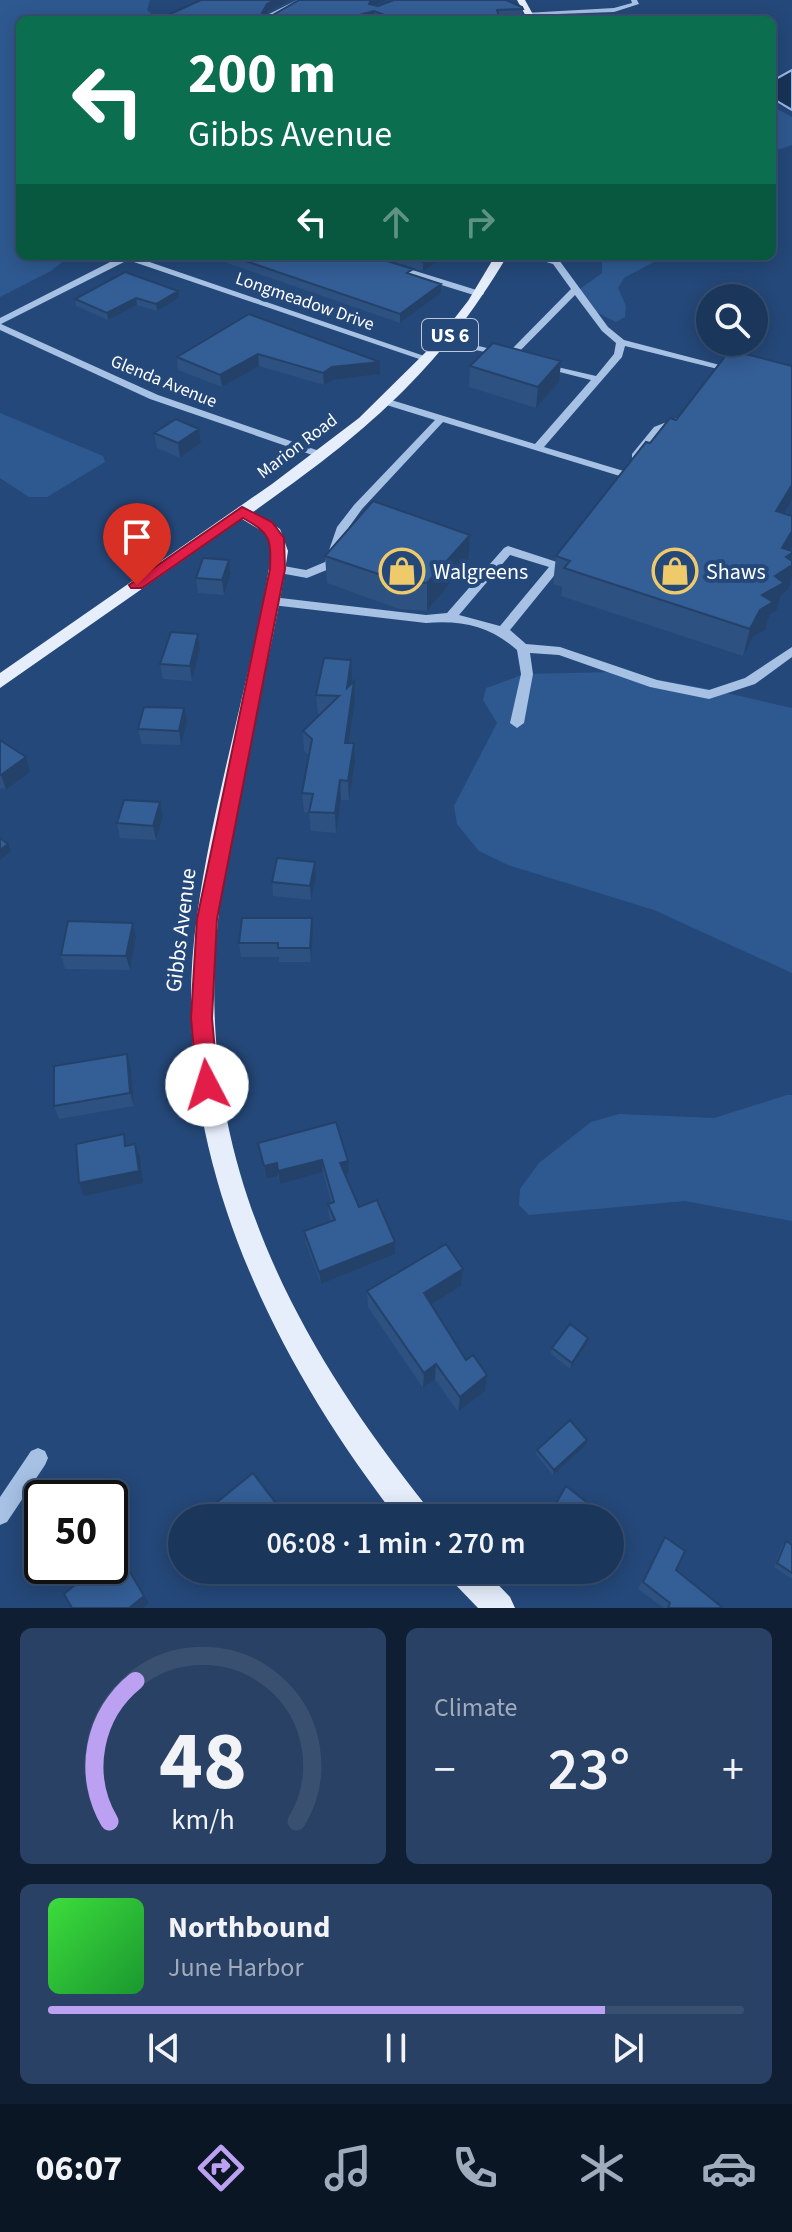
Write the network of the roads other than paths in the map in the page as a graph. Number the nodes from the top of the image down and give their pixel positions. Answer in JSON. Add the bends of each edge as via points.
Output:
{"nodes":[{"id":1,"x":302,"y":0,"type":"edge"},
{"id":2,"x":634,"y":0,"type":"edge"},
{"id":3,"x":563,"y":1,"type":"edge"},
{"id":4,"x":569,"y":12,"type":"junction"},
{"id":5,"x":270,"y":16,"type":"edge"},
{"id":6,"x":538,"y":16,"type":"edge"},
{"id":7,"x":121,"y":260,"type":"edge"},
{"id":8,"x":136,"y":260,"type":"edge"},
{"id":9,"x":499,"y":260,"type":"edge"},
{"id":10,"x":548,"y":260,"type":"edge"},
{"id":11,"x":389,"y":266,"type":"edge"},
{"id":12,"x":576,"y":289,"type":"junction"},
{"id":13,"x":480,"y":294,"type":"junction"},
{"id":14,"x":0,"y":324,"type":"edge"},
{"id":15,"x":445,"y":341,"type":"junction"},
{"id":16,"x":621,"y":342,"type":"junction"},
{"id":17,"x":510,"y":356,"type":"junction"},
{"id":18,"x":428,"y":359,"type":"junction"},
{"id":19,"x":749,"y":374,"type":"edge"},
{"id":20,"x":597,"y":379,"type":"junction"},
{"id":21,"x":384,"y":401,"type":"junction"},
{"id":22,"x":690,"y":409,"type":"edge"},
{"id":23,"x":441,"y":419,"type":"junction"},
{"id":24,"x":538,"y":447,"type":"junction"},
{"id":25,"x":321,"y":455,"type":"junction"},
{"id":26,"x":242,"y":512,"type":"junction"},
{"id":27,"x":565,"y":554,"type":"edge"},
{"id":28,"x":556,"y":566,"type":"junction"},
{"id":29,"x":278,"y":569,"type":"junction"},
{"id":30,"x":272,"y":601,"type":"junction"},
{"id":31,"x":451,"y":617,"type":"junction"},
{"id":32,"x":503,"y":631,"type":"junction"},
{"id":33,"x":523,"y":648,"type":"junction"},
{"id":34,"x":792,"y":651,"type":"edge"},
{"id":35,"x":0,"y":682,"type":"edge"},
{"id":36,"x":517,"y":723,"type":"dead end"},
{"id":37,"x":38,"y":1458,"type":"dead end"},
{"id":38,"x":404,"y":1504,"type":"edge"},
{"id":39,"x":0,"y":1515,"type":"edge"},
{"id":40,"x":476,"y":1584,"type":"edge"},
{"id":41,"x":499,"y":1608,"type":"edge"}],
"edges":[{"from":1,"to":5,"type":"street"},
{"from":2,"to":4,"type":"street","via":[[636,4],[627,8]]},
{"from":3,"to":4,"type":"street"},
{"from":4,"to":6,"type":"street"},
{"from":7,"to":14,"type":"street","name":"Glenda Avenue"},
{"from":8,"to":18,"type":"street","name":"Longmeadow Drive"},
{"from":9,"to":13,"type":"main road","name":"Marion Road","number":"US 6"},
{"from":10,"to":12,"type":"street","via":[[556,262]]},
{"from":11,"to":13,"type":"street"},
{"from":12,"to":16,"type":"street"},
{"from":12,"to":17,"type":"street"},
{"from":13,"to":15,"type":"main road","name":"Marion Road","number":"US 6"},
{"from":14,"to":25,"type":"street","name":"Glenda Avenue","via":[[154,397]]},
{"from":15,"to":17,"type":"street"},
{"from":15,"to":18,"type":"main road","name":"Marion Road","number":"US 6"},
{"from":16,"to":19,"type":"street"},
{"from":16,"to":20,"type":"street","via":[[619,355]]},
{"from":17,"to":20,"type":"street"},
{"from":18,"to":21,"type":"main road","name":"Marion Road","number":"US 6"},
{"from":20,"to":24,"type":"street"},
{"from":21,"to":23,"type":"street"},
{"from":21,"to":25,"type":"main road","name":"Marion Road","number":"US 6"},
{"from":22,"to":24,"type":"street","via":[[682,419],[658,429],[620,479]]},
{"from":23,"to":24,"type":"street"},
{"from":23,"to":29,"type":"street","via":[[358,507],[343,527],[330,564],[307,574]]},
{"from":25,"to":26,"type":"main road","name":"Marion Road","number":"US 6"},
{"from":26,"to":29,"type":"main road","name":"Gibbs Avenue","via":[[274,532]]},
{"from":26,"to":35,"type":"main road","name":"Marion Road","number":"US 6"},
{"from":27,"to":28,"type":"street"},
{"from":28,"to":31,"type":"street","via":[[508,550]]},
{"from":28,"to":32,"type":"street"},
{"from":29,"to":30,"type":"main road","name":"Gibbs Avenue"},
{"from":30,"to":31,"type":"street","via":[[426,619]]},
{"from":30,"to":38,"type":"main road","name":"Gibbs Avenue","via":[[207,919],[201,1018],[207,1085],[226,1176],[273,1298],[337,1412]]},
{"from":31,"to":32,"type":"street"},
{"from":32,"to":33,"type":"street"},
{"from":33,"to":34,"type":"street","via":[[560,651],[655,684],[709,695],[750,681]]},
{"from":33,"to":36,"type":"street","via":[[527,674]]},
{"from":37,"to":39,"type":"street"},
{"from":40,"to":41,"type":"main road"}]}
